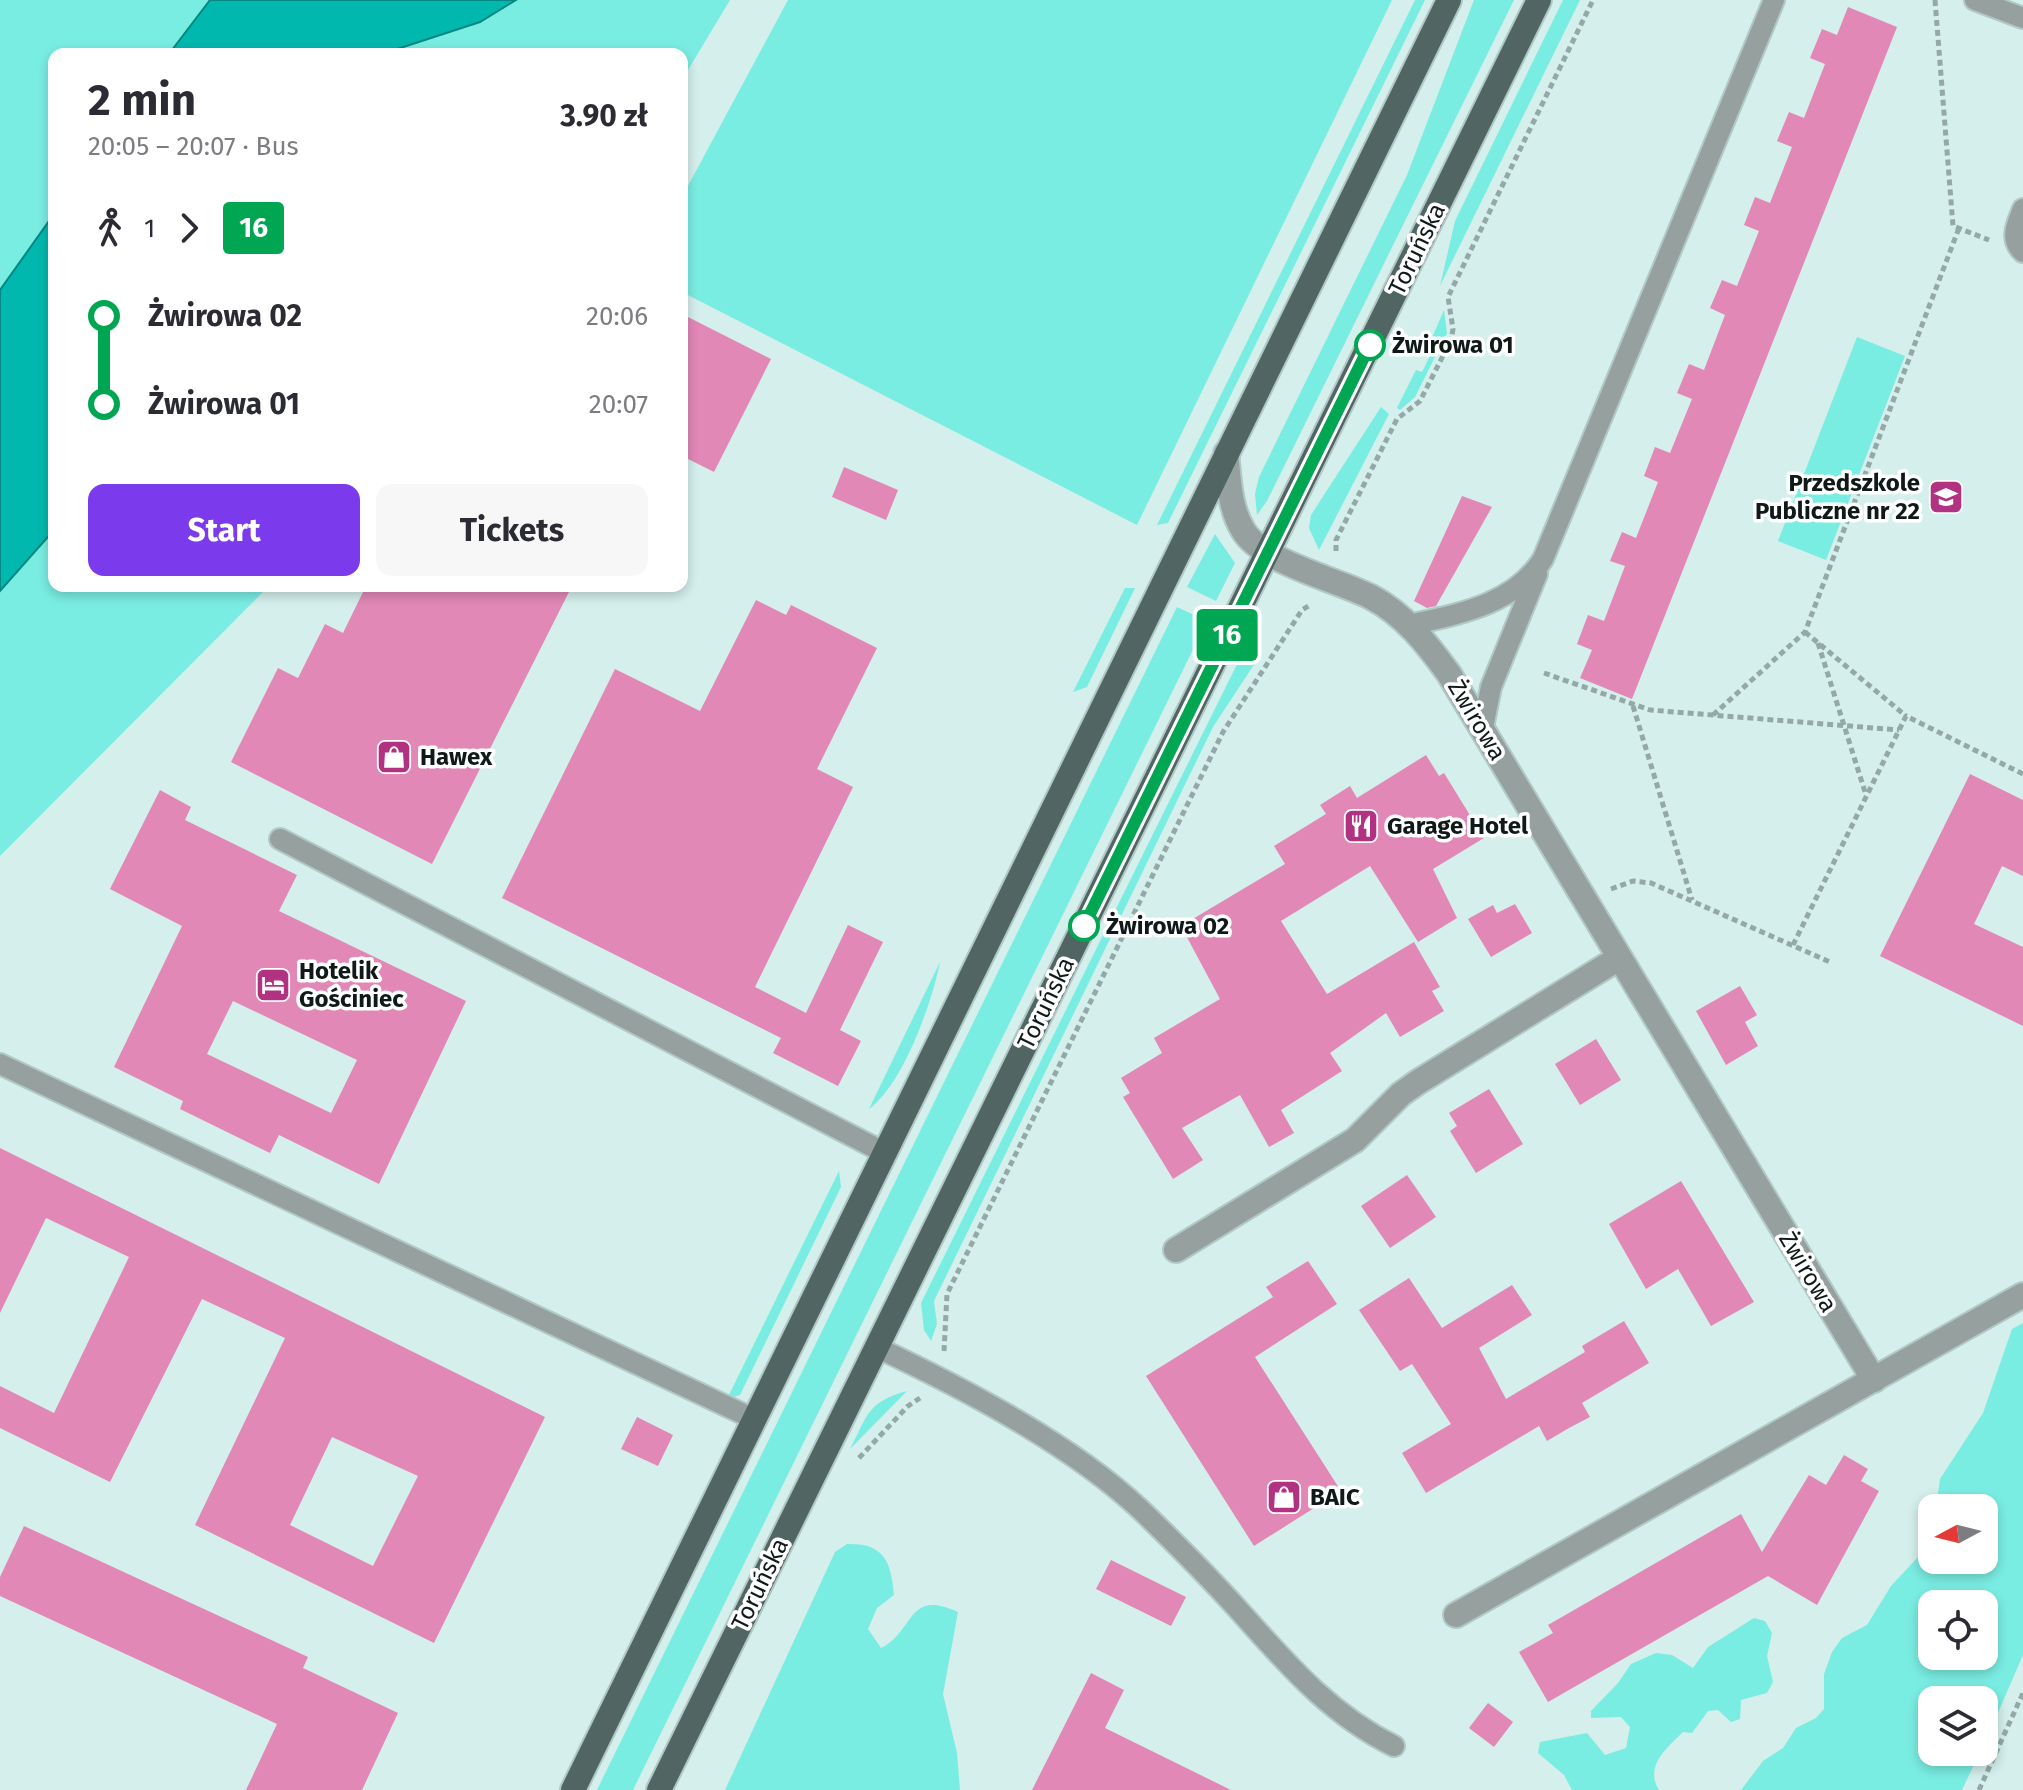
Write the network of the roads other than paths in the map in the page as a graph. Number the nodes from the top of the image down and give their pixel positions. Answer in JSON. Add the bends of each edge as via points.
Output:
{"nodes":[{"id":1,"x":1449,"y":0,"type":"edge"},
{"id":2,"x":1539,"y":0,"type":"edge"},
{"id":3,"x":1774,"y":0,"type":"edge"},
{"id":4,"x":1975,"y":0,"type":"edge"},
{"id":5,"x":2023,"y":18,"type":"edge"},
{"id":6,"x":2023,"y":209,"type":"edge"},
{"id":7,"x":2023,"y":252,"type":"edge"},
{"id":8,"x":1226,"y":453,"type":"junction"},
{"id":9,"x":1268,"y":553,"type":"junction"},
{"id":10,"x":1543,"y":559,"type":"junction"},
{"id":11,"x":1409,"y":625,"type":"junction"},
{"id":12,"x":1483,"y":727,"type":"junction"},
{"id":13,"x":280,"y":839,"type":"dead end"},
{"id":14,"x":1619,"y":958,"type":"junction"},
{"id":15,"x":0,"y":1064,"type":"edge"},
{"id":16,"x":885,"y":1153,"type":"junction"},
{"id":17,"x":1176,"y":1250,"type":"dead end"},
{"id":18,"x":2023,"y":1295,"type":"edge"},
{"id":19,"x":876,"y":1347,"type":"junction"},
{"id":20,"x":1874,"y":1380,"type":"junction"},
{"id":21,"x":756,"y":1420,"type":"junction"},
{"id":22,"x":1456,"y":1615,"type":"dead end"},
{"id":23,"x":1394,"y":1746,"type":"dead end"},
{"id":24,"x":573,"y":1790,"type":"edge"},
{"id":25,"x":659,"y":1790,"type":"edge"}],
"edges":[{"from":1,"to":8,"type":"main road"},
{"from":2,"to":9,"type":"main road","name":"Toruńska"},
{"from":3,"to":10,"type":"lane"},
{"from":4,"to":5,"type":"lane"},
{"from":6,"to":7,"type":"lane","via":[[2015,231]]},
{"from":8,"to":9,"type":"street","via":[[1233,510],[1244,533]]},
{"from":8,"to":16,"type":"main road"},
{"from":9,"to":11,"type":"street","name":"Żwirowa","via":[[1374,598]]},
{"from":9,"to":19,"type":"main road","name":"Toruńska"},
{"from":10,"to":11,"type":"lane","via":[[1532,575],[1488,603]]},
{"from":10,"to":12,"type":"lane","via":[[1491,687]]},
{"from":11,"to":12,"type":"street","name":"Żwirowa"},
{"from":12,"to":14,"type":"street","name":"Żwirowa"},
{"from":13,"to":16,"type":"lane"},
{"from":14,"to":17,"type":"street","via":[[1418,1082],[1355,1140]]},
{"from":14,"to":20,"type":"street","name":"Żwirowa"},
{"from":15,"to":21,"type":"lane"},
{"from":16,"to":21,"type":"main road"},
{"from":18,"to":20,"type":"street"},
{"from":19,"to":23,"type":"lane","via":[[990,1405],[1098,1475],[1139,1507],[1203,1571],[1306,1686],[1363,1731]]},
{"from":19,"to":25,"type":"main road","name":"Toruńska"},
{"from":20,"to":22,"type":"street"},
{"from":21,"to":24,"type":"main road"}]}
